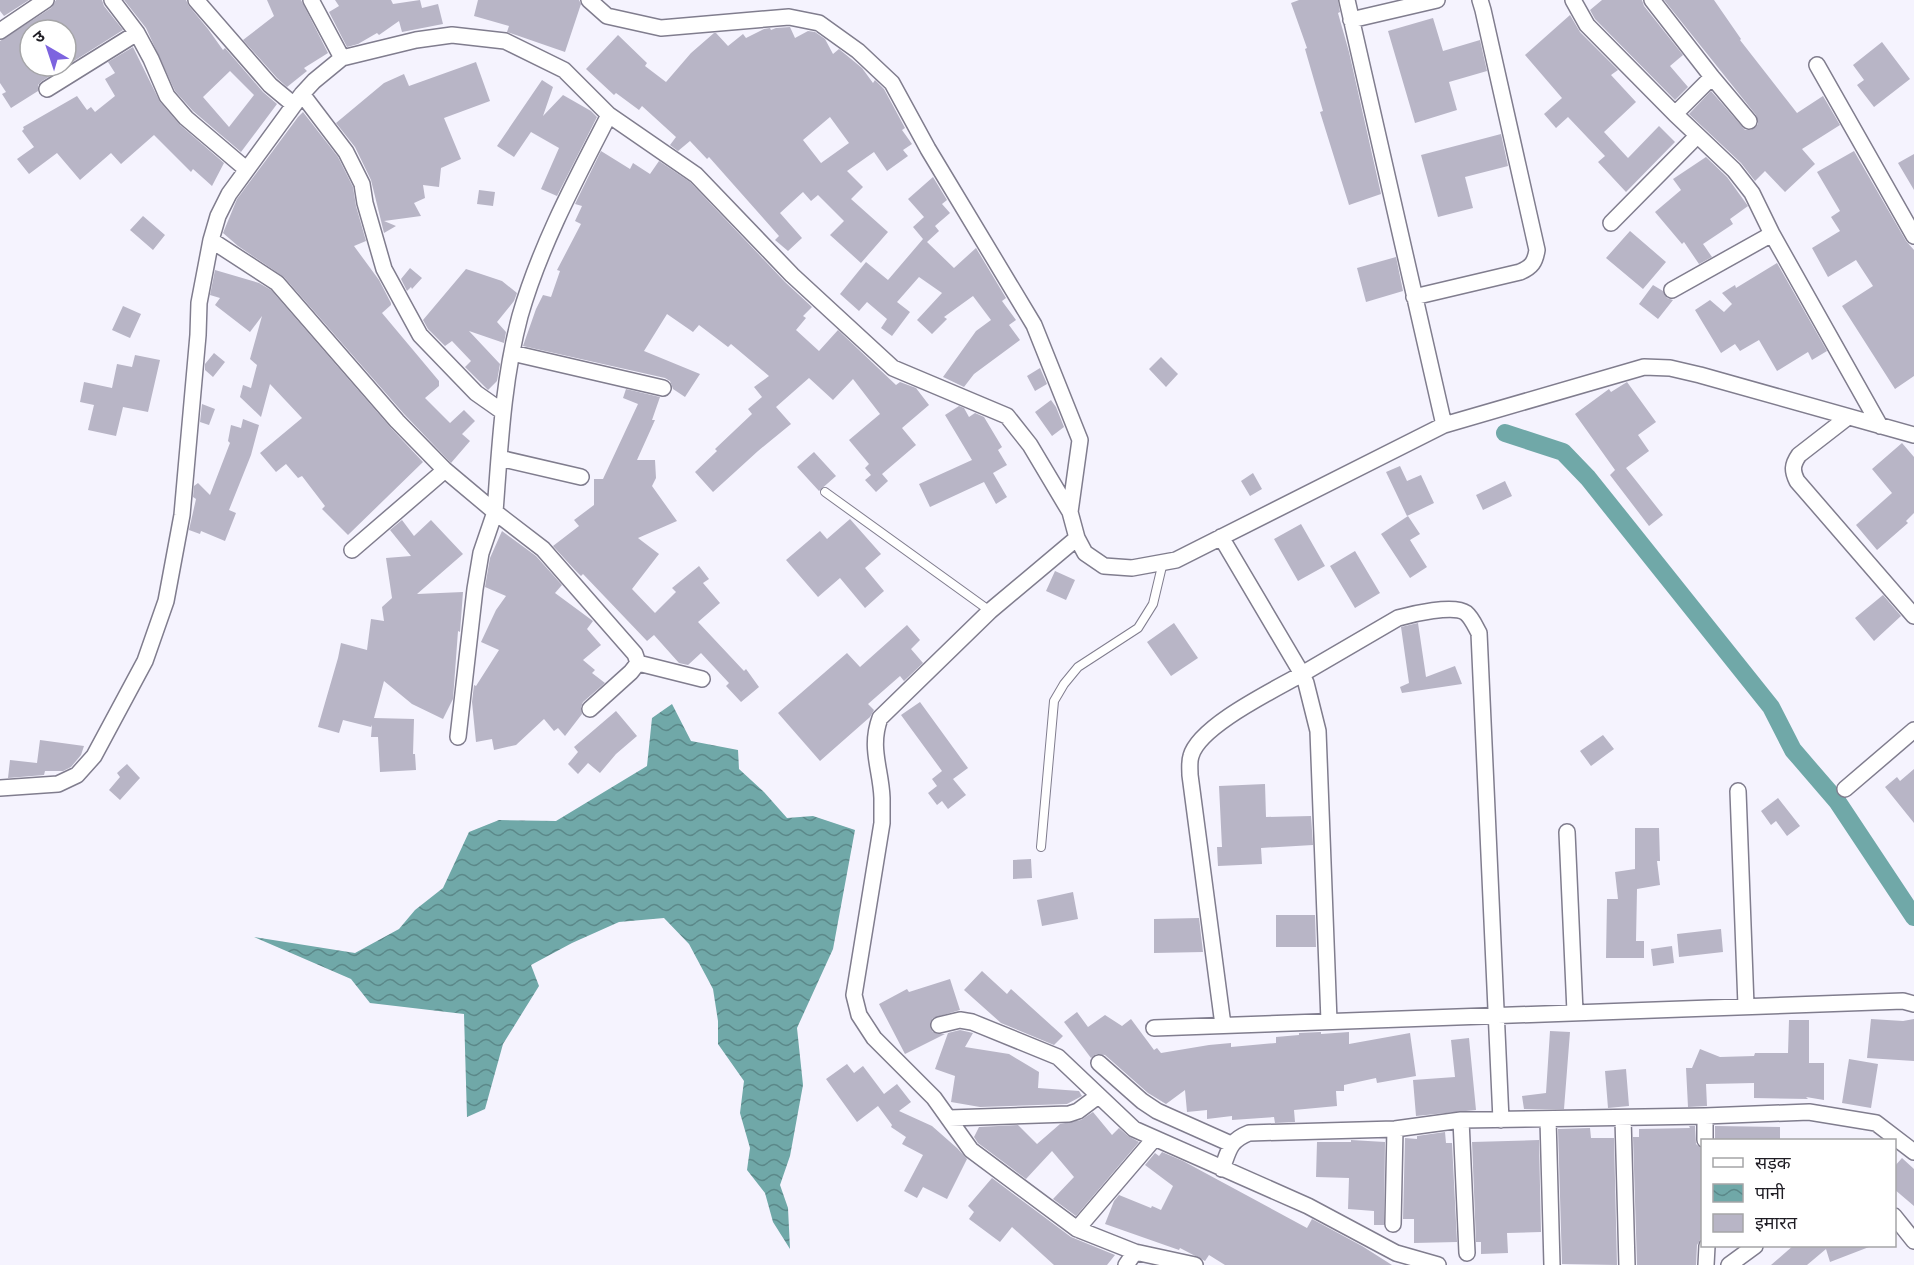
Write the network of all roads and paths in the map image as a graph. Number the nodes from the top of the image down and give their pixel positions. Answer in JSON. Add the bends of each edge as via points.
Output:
{"nodes":[{"id":1,"x":18,"y":0,"type":"edge"},
{"id":2,"x":46,"y":0,"type":"edge"},
{"id":3,"x":112,"y":0,"type":"edge"},
{"id":4,"x":196,"y":0,"type":"edge"},
{"id":5,"x":311,"y":0,"type":"edge"},
{"id":6,"x":589,"y":0,"type":"edge"},
{"id":7,"x":1347,"y":0,"type":"edge"},
{"id":8,"x":1480,"y":0,"type":"edge"},
{"id":9,"x":1573,"y":0,"type":"edge"},
{"id":10,"x":1652,"y":0,"type":"edge"},
{"id":11,"x":1429,"y":1,"type":"edge"},
{"id":12,"x":27,"y":14,"type":"junction"},
{"id":13,"x":1351,"y":20,"type":"junction"},
{"id":14,"x":0,"y":31,"type":"edge"},
{"id":15,"x":137,"y":33,"type":"junction"},
{"id":16,"x":342,"y":58,"type":"junction"},
{"id":17,"x":1817,"y":66,"type":"dead end"},
{"id":18,"x":1712,"y":77,"type":"junction"},
{"id":19,"x":47,"y":89,"type":"dead end"},
{"id":20,"x":298,"y":99,"type":"junction"},
{"id":21,"x":1675,"y":114,"type":"junction"},
{"id":22,"x":609,"y":115,"type":"junction"},
{"id":23,"x":1749,"y":121,"type":"dead end"},
{"id":24,"x":1697,"y":136,"type":"junction"},
{"id":25,"x":246,"y":169,"type":"junction"},
{"id":26,"x":1611,"y":223,"type":"dead end"},
{"id":27,"x":1772,"y":234,"type":"junction"},
{"id":28,"x":1914,"y":236,"type":"edge"},
{"id":29,"x":211,"y":240,"type":"junction"},
{"id":30,"x":1672,"y":290,"type":"dead end"},
{"id":31,"x":1414,"y":297,"type":"junction"},
{"id":32,"x":512,"y":353,"type":"junction"},
{"id":33,"x":663,"y":388,"type":"dead end"},
{"id":34,"x":503,"y":412,"type":"junction"},
{"id":35,"x":1848,"y":417,"type":"junction"},
{"id":36,"x":1444,"y":425,"type":"junction"},
{"id":37,"x":1880,"y":426,"type":"junction"},
{"id":38,"x":1914,"y":435,"type":"edge"},
{"id":39,"x":499,"y":458,"type":"junction"},
{"id":40,"x":445,"y":470,"type":"junction"},
{"id":41,"x":581,"y":477,"type":"dead end"},
{"id":42,"x":825,"y":492,"type":"dead end"},
{"id":43,"x":495,"y":512,"type":"junction"},
{"id":44,"x":1070,"y":512,"type":"junction"},
{"id":45,"x":1221,"y":537,"type":"junction"},
{"id":46,"x":1077,"y":538,"type":"junction"},
{"id":47,"x":352,"y":550,"type":"dead end"},
{"id":48,"x":1164,"y":562,"type":"junction"},
{"id":49,"x":990,"y":611,"type":"junction"},
{"id":50,"x":1914,"y":616,"type":"edge"},
{"id":51,"x":638,"y":663,"type":"junction"},
{"id":52,"x":1302,"y":674,"type":"junction"},
{"id":53,"x":702,"y":679,"type":"dead end"},
{"id":54,"x":590,"y":709,"type":"dead end"},
{"id":55,"x":1914,"y":730,"type":"edge"},
{"id":56,"x":459,"y":737,"type":"dead end"},
{"id":57,"x":0,"y":788,"type":"edge"},
{"id":58,"x":1845,"y":789,"type":"dead end"},
{"id":59,"x":1738,"y":791,"type":"dead end"},
{"id":60,"x":1567,"y":832,"type":"dead end"},
{"id":61,"x":1041,"y":847,"type":"dead end"},
{"id":62,"x":1914,"y":1004,"type":"edge"},
{"id":63,"x":1746,"y":1006,"type":"junction"},
{"id":64,"x":1575,"y":1012,"type":"junction"},
{"id":65,"x":1497,"y":1015,"type":"junction"},
{"id":66,"x":1329,"y":1021,"type":"junction"},
{"id":67,"x":939,"y":1025,"type":"dead end"},
{"id":68,"x":1223,"y":1025,"type":"junction"},
{"id":69,"x":1154,"y":1028,"type":"dead end"},
{"id":70,"x":1100,"y":1063,"type":"dead end"},
{"id":71,"x":1098,"y":1096,"type":"junction"},
{"id":72,"x":1705,"y":1116,"type":"junction"},
{"id":73,"x":949,"y":1118,"type":"junction"},
{"id":74,"x":1623,"y":1118,"type":"junction"},
{"id":75,"x":1548,"y":1119,"type":"junction"},
{"id":76,"x":1461,"y":1120,"type":"junction"},
{"id":77,"x":1501,"y":1120,"type":"junction"},
{"id":78,"x":1395,"y":1129,"type":"junction"},
{"id":79,"x":1154,"y":1139,"type":"junction"},
{"id":80,"x":1706,"y":1139,"type":"edge"},
{"id":81,"x":1231,"y":1144,"type":"junction"},
{"id":82,"x":1914,"y":1152,"type":"edge"},
{"id":83,"x":1222,"y":1169,"type":"junction"},
{"id":84,"x":1896,"y":1218,"type":"edge"},
{"id":85,"x":1393,"y":1224,"type":"dead end"},
{"id":86,"x":1077,"y":1229,"type":"junction"},
{"id":87,"x":1914,"y":1241,"type":"edge"},
{"id":88,"x":1707,"y":1247,"type":"edge"},
{"id":89,"x":1752,"y":1247,"type":"edge"},
{"id":90,"x":1135,"y":1252,"type":"junction"},
{"id":91,"x":1467,"y":1253,"type":"dead end"},
{"id":92,"x":1126,"y":1265,"type":"edge"},
{"id":93,"x":1195,"y":1265,"type":"edge"},
{"id":94,"x":1438,"y":1265,"type":"edge"},
{"id":95,"x":1552,"y":1265,"type":"edge"},
{"id":96,"x":1627,"y":1265,"type":"edge"},
{"id":97,"x":1706,"y":1265,"type":"edge"},
{"id":98,"x":1729,"y":1265,"type":"edge"}],
"edges":[{"from":1,"to":12,"type":"street"},
{"from":2,"to":12,"type":"street"},
{"from":3,"to":15,"type":"street"},
{"from":4,"to":20,"type":"street","via":[[270,86]]},
{"from":5,"to":16,"type":"street"},
{"from":6,"to":44,"type":"street","via":[[607,16],[661,28],[789,16],[819,23],[858,51],[892,83],[1034,325],[1080,440]]},
{"from":7,"to":13,"type":"street"},
{"from":8,"to":31,"type":"street","via":[[1537,250],[1535,262],[1520,272]]},
{"from":9,"to":21,"type":"street","via":[[1587,25]]},
{"from":10,"to":18,"type":"street"},
{"from":11,"to":13,"type":"street"},
{"from":12,"to":14,"type":"street"},
{"from":13,"to":31,"type":"street"},
{"from":15,"to":19,"type":"street"},
{"from":15,"to":25,"type":"street","via":[[167,96],[186,118]]},
{"from":16,"to":20,"type":"street"},
{"from":16,"to":22,"type":"street","via":[[452,34],[505,41],[564,70]]},
{"from":17,"to":28,"type":"street"},
{"from":18,"to":21,"type":"street"},
{"from":18,"to":23,"type":"street"},
{"from":20,"to":25,"type":"street"},
{"from":20,"to":34,"type":"street","via":[[346,152],[362,184],[384,269],[420,335],[476,393]]},
{"from":21,"to":24,"type":"street"},
{"from":22,"to":32,"type":"street","via":[[530,284]]},
{"from":22,"to":44,"type":"street","via":[[696,175],[792,275],[893,368],[1007,416],[1030,445]]},
{"from":24,"to":26,"type":"street"},
{"from":24,"to":27,"type":"street","via":[[1734,170],[1752,193]]},
{"from":25,"to":29,"type":"street","via":[[218,216]]},
{"from":27,"to":30,"type":"street"},
{"from":27,"to":37,"type":"street"},
{"from":29,"to":40,"type":"street","via":[[277,283]]},
{"from":29,"to":57,"type":"street","via":[[199,303],[182,515],[166,601],[145,661],[94,756],[77,775],[58,783]]},
{"from":31,"to":36,"type":"street"},
{"from":32,"to":33,"type":"street"},
{"from":32,"to":34,"type":"street"},
{"from":34,"to":39,"type":"street"},
{"from":35,"to":36,"type":"street","via":[[1700,375],[1644,367]]},
{"from":35,"to":37,"type":"street"},
{"from":35,"to":50,"type":"street","via":[[1799,455],[1793,472]]},
{"from":36,"to":45,"type":"street"},
{"from":37,"to":38,"type":"street"},
{"from":39,"to":41,"type":"street"},
{"from":39,"to":43,"type":"street"},
{"from":40,"to":43,"type":"street"},
{"from":40,"to":47,"type":"street"},
{"from":42,"to":49,"type":"lane"},
{"from":43,"to":51,"type":"street","via":[[543,549],[635,654]]},
{"from":43,"to":56,"type":"street","via":[[481,553],[475,589]]},
{"from":44,"to":46,"type":"street"},
{"from":45,"to":48,"type":"street"},
{"from":45,"to":52,"type":"street"},
{"from":46,"to":48,"type":"street","via":[[1085,553],[1104,566],[1132,568]]},
{"from":46,"to":49,"type":"street"},
{"from":48,"to":61,"type":"lane","via":[[1153,604],[1143,622],[1078,668],[1054,701]]},
{"from":49,"to":73,"type":"street","via":[[880,718],[874,733],[882,823],[854,995],[859,1015],[874,1038]]},
{"from":51,"to":53,"type":"street"},
{"from":51,"to":54,"type":"street"},
{"from":52,"to":65,"type":"street","via":[[1413,613],[1454,609],[1465,611],[1472,620],[1479,633]]},
{"from":52,"to":66,"type":"street","via":[[1318,731]]},
{"from":52,"to":68,"type":"street","via":[[1217,724],[1199,741],[1191,756],[1190,775]]},
{"from":55,"to":58,"type":"street"},
{"from":59,"to":63,"type":"street"},
{"from":60,"to":64,"type":"street"},
{"from":62,"to":63,"type":"street","via":[[1903,1001]]},
{"from":63,"to":64,"type":"street"},
{"from":64,"to":65,"type":"street"},
{"from":65,"to":66,"type":"street"},
{"from":65,"to":77,"type":"street"},
{"from":66,"to":68,"type":"street"},
{"from":67,"to":71,"type":"street","via":[[960,1020],[972,1022],[1046,1051],[1058,1057]]},
{"from":68,"to":69,"type":"street"},
{"from":70,"to":81,"type":"street","via":[[1157,1111]]},
{"from":71,"to":73,"type":"street","via":[[1086,1107],[1069,1114]]},
{"from":71,"to":79,"type":"street","via":[[1134,1129]]},
{"from":72,"to":74,"type":"street"},
{"from":72,"to":80,"type":"street"},
{"from":72,"to":82,"type":"street","via":[[1809,1112],[1876,1123]]},
{"from":73,"to":86,"type":"street","via":[[963,1141],[983,1160]]},
{"from":74,"to":75,"type":"street"},
{"from":74,"to":96,"type":"street"},
{"from":75,"to":77,"type":"street"},
{"from":75,"to":95,"type":"street"},
{"from":76,"to":77,"type":"street"},
{"from":76,"to":78,"type":"street"},
{"from":76,"to":91,"type":"street"},
{"from":78,"to":81,"type":"street","via":[[1248,1133]]},
{"from":78,"to":85,"type":"street"},
{"from":79,"to":83,"type":"street"},
{"from":79,"to":86,"type":"street"},
{"from":81,"to":83,"type":"street"},
{"from":83,"to":94,"type":"street","via":[[1308,1206],[1396,1253]]},
{"from":84,"to":87,"type":"street"},
{"from":86,"to":90,"type":"street"},
{"from":88,"to":97,"type":"street"},
{"from":89,"to":98,"type":"street"},
{"from":90,"to":92,"type":"street"},
{"from":90,"to":93,"type":"street"}]}
